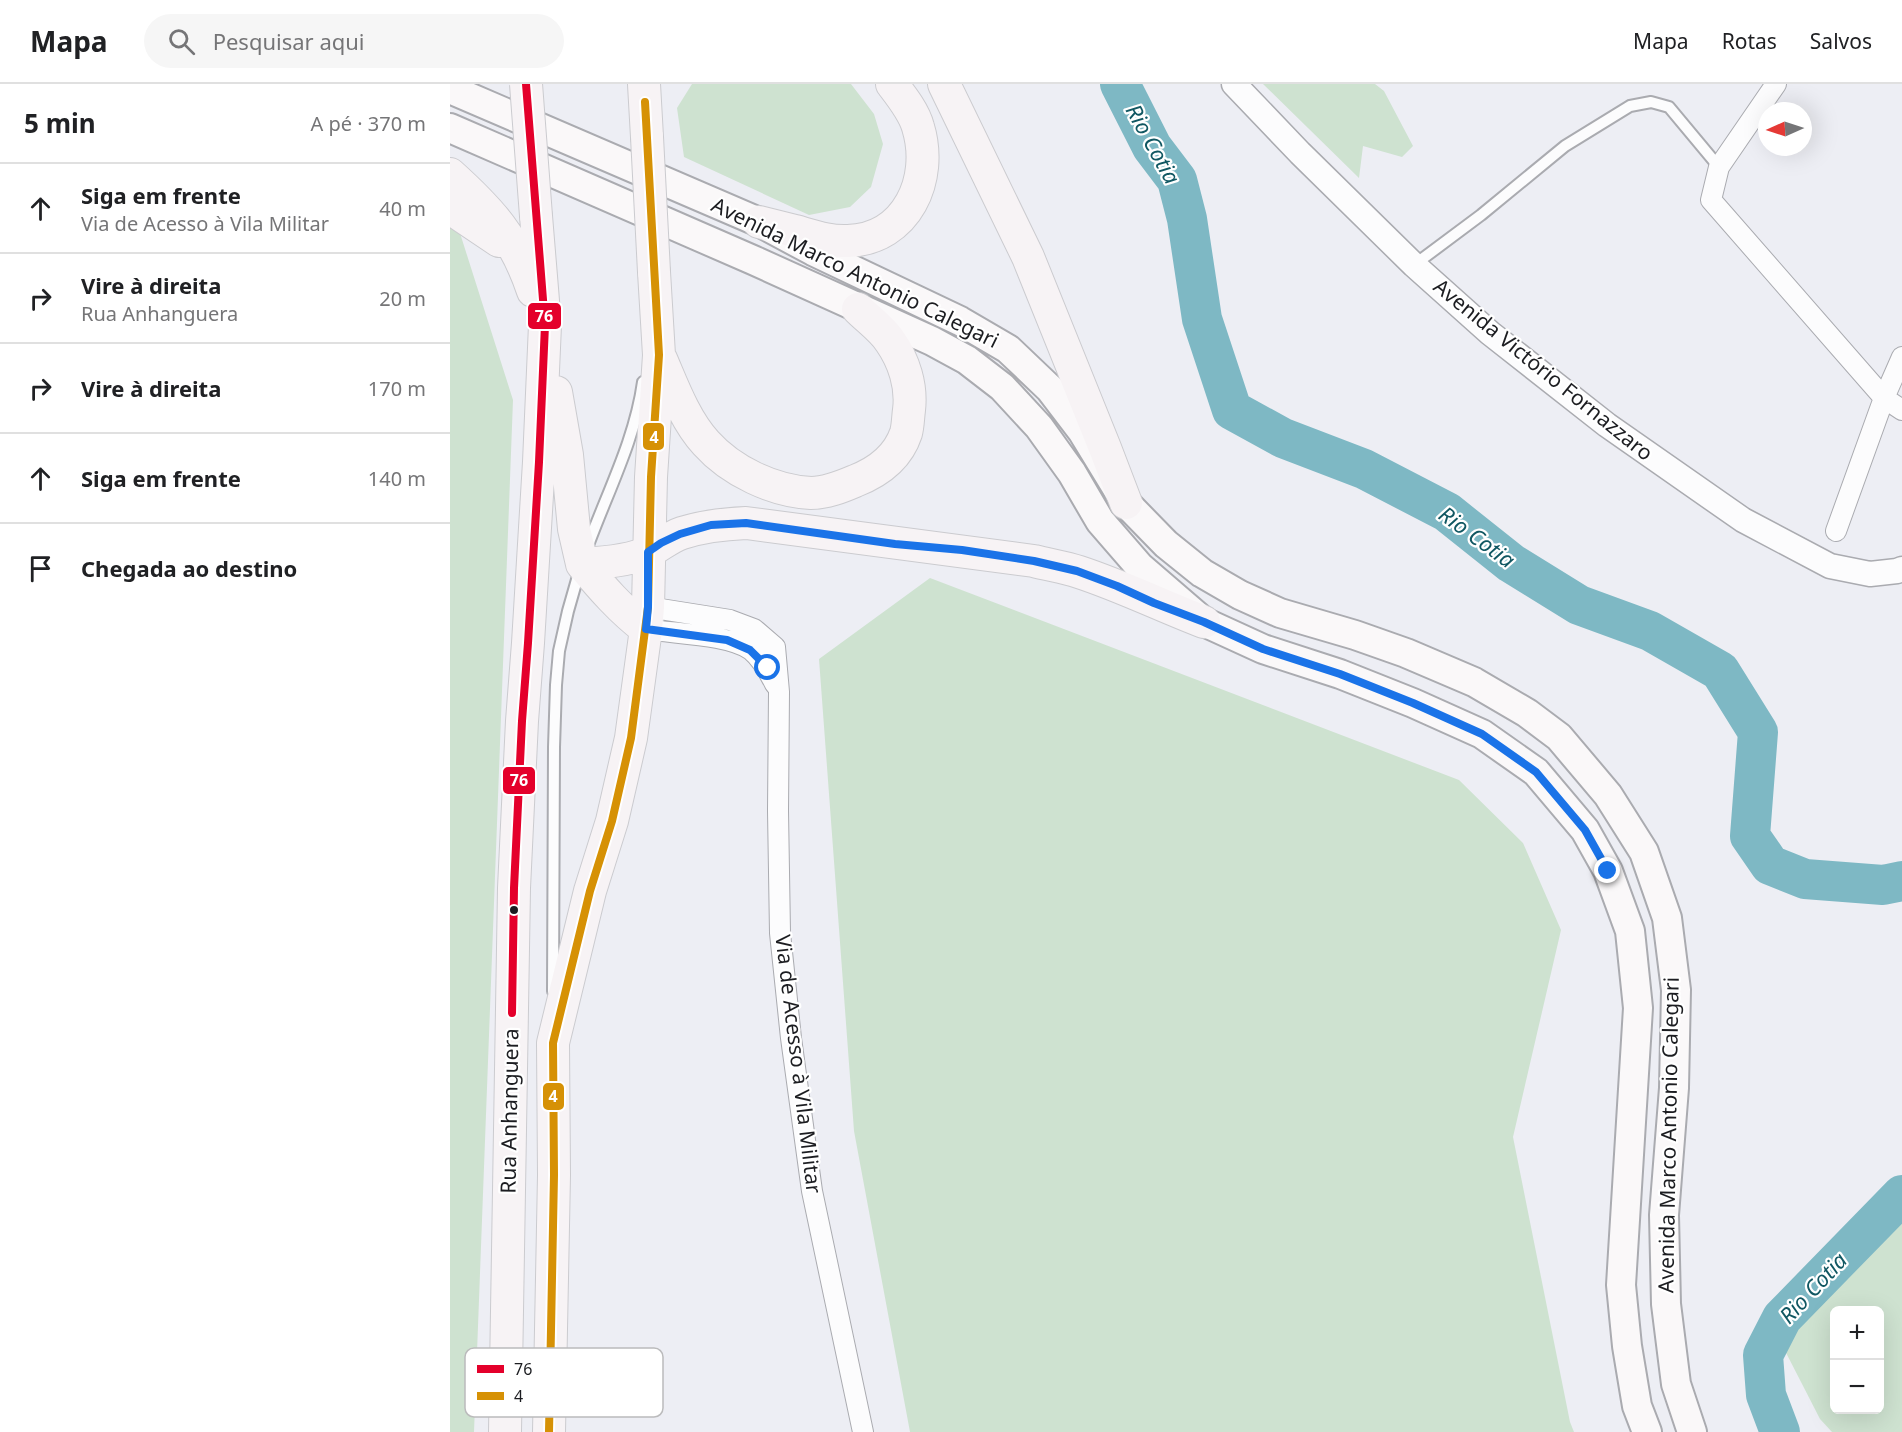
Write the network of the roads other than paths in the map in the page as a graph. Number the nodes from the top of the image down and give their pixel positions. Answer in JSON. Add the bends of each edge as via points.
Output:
{"nodes":[{"id":1,"x":526,"y":84,"type":"edge"},
{"id":2,"x":644,"y":84,"type":"edge"},
{"id":3,"x":892,"y":84,"type":"edge"},
{"id":4,"x":944,"y":84,"type":"edge"},
{"id":5,"x":1234,"y":84,"type":"edge"},
{"id":6,"x":1776,"y":84,"type":"edge"},
{"id":7,"x":450,"y":89,"type":"edge"},
{"id":8,"x":450,"y":128,"type":"edge"},
{"id":9,"x":1719,"y":167,"type":"junction"},
{"id":10,"x":450,"y":174,"type":"edge"},
{"id":11,"x":450,"y":208,"type":"edge"},
{"id":12,"x":759,"y":222,"type":"junction"},
{"id":13,"x":518,"y":255,"type":"junction"},
{"id":14,"x":1414,"y":265,"type":"junction"},
{"id":15,"x":858,"y":309,"type":"junction"},
{"id":16,"x":544,"y":325,"type":"junction"},
{"id":17,"x":1902,"y":357,"type":"edge"},
{"id":18,"x":650,"y":362,"type":"junction"},
{"id":19,"x":1884,"y":398,"type":"junction"},
{"id":20,"x":1902,"y":410,"type":"edge"},
{"id":21,"x":1126,"y":503,"type":"junction"},
{"id":22,"x":1836,"y":531,"type":"dead end"},
{"id":23,"x":648,"y":552,"type":"junction"},
{"id":24,"x":582,"y":564,"type":"junction"},
{"id":25,"x":1902,"y":569,"type":"edge"},
{"id":26,"x":647,"y":618,"type":"junction"},
{"id":27,"x":1204,"y":622,"type":"junction"},
{"id":28,"x":553,"y":1043,"type":"junction"},
{"id":29,"x":506,"y":1348,"type":"edge"},
{"id":30,"x":551,"y":1348,"type":"edge"},
{"id":31,"x":505,"y":1417,"type":"edge"},
{"id":32,"x":549,"y":1417,"type":"edge"},
{"id":33,"x":505,"y":1432,"type":"edge"},
{"id":34,"x":549,"y":1432,"type":"edge"},
{"id":35,"x":863,"y":1432,"type":"edge"},
{"id":36,"x":1647,"y":1432,"type":"edge"},
{"id":37,"x":1692,"y":1432,"type":"edge"}],
"edges":[{"from":1,"to":16,"type":"main road","name":"Rua Anhanguera","bridge":true},
{"from":2,"to":18,"type":"main road","name":"Rua Anhanguera","bridge":true,"via":[[655,281]]},
{"from":3,"to":12,"type":"main road","via":[[918,125],[924,156],[921,182],[908,208],[891,228],[874,237],[849,241],[822,239]]},
{"from":4,"to":21,"type":"main road","via":[[1028,257]]},
{"from":5,"to":14,"type":"street","name":"Avenida Victório Fornazzaro"},
{"from":6,"to":9,"type":"street"},
{"from":7,"to":12,"type":"main road","name":"Avenida Marco Antonio Calegari"},
{"from":8,"to":15,"type":"main road","name":"Avenida Marco Antonio Calegari"},
{"from":9,"to":14,"type":"lane","via":[[1669,107],[1651,102],[1630,106],[1565,146]]},
{"from":9,"to":19,"type":"street","via":[[1711,200]]},
{"from":10,"to":13,"type":"main road","via":[[502,225]]},
{"from":11,"to":13,"type":"main road"},
{"from":12,"to":21,"type":"main road","name":"Avenida Marco Antonio Calegari","via":[[960,321],[1008,349],[1050,389],[1082,431]]},
{"from":13,"to":16,"type":"main road"},
{"from":14,"to":25,"type":"street","name":"Avenida Victório Fornazzaro","via":[[1490,333],[1607,425],[1743,520],[1830,566],[1870,574]]},
{"from":15,"to":18,"type":"main road","via":[[890,340],[905,367],[910,399],[906,432],[891,459],[872,475],[836,489],[812,493],[781,488],[746,474],[722,458],[705,443]]},
{"from":15,"to":27,"type":"main road","name":"Avenida Marco Antonio Calegari","via":[[967,360],[1002,387],[1039,426],[1100,521],[1139,566]]},
{"from":16,"to":24,"type":"main road"},
{"from":16,"to":29,"type":"main road","name":"Rua Anhanguera","via":[[514,888]]},
{"from":17,"to":19,"type":"street"},
{"from":18,"to":23,"type":"main road","name":"Rua Anhanguera"},
{"from":18,"to":24,"type":"lane","via":[[632,431]]},
{"from":19,"to":20,"type":"street"},
{"from":19,"to":22,"type":"street"},
{"from":21,"to":37,"type":"main road","name":"Avenida Marco Antonio Calegari","via":[[1166,544],[1202,573],[1240,595],[1280,613],[1406,653],[1474,682],[1527,713],[1559,737],[1608,795],[1644,852],[1667,918],[1676,990],[1674,1088],[1664,1215],[1666,1304],[1676,1384]]},
{"from":23,"to":24,"type":"main road","via":[[607,563]]},
{"from":23,"to":26,"type":"main road","name":"Rua Anhanguera"},
{"from":23,"to":27,"type":"main road","via":[[680,534],[711,525],[774,526],[1034,561],[1087,575]]},
{"from":24,"to":26,"type":"main road","via":[[627,614]]},
{"from":24,"to":28,"type":"lane","via":[[559,651],[556,686]]},
{"from":26,"to":28,"type":"main road","name":"Rua Anhanguera","via":[[631,738]]},
{"from":26,"to":35,"type":"street","name":"Via de Acesso à Vila Militar","via":[[750,650],[768,668],[779,692],[780,933],[791,1038],[812,1191]]},
{"from":27,"to":36,"type":"main road","name":"Avenida Marco Antonio Calegari","via":[[1482,734],[1536,772],[1585,830],[1608,871],[1630,931],[1638,1008],[1622,1285],[1630,1366],[1637,1406]]},
{"from":28,"to":30,"type":"main road","name":"Rua Anhanguera"},
{"from":31,"to":33,"type":"main road","name":"Rua Anhanguera"},
{"from":32,"to":34,"type":"main road","name":"Rua Anhanguera"}]}
